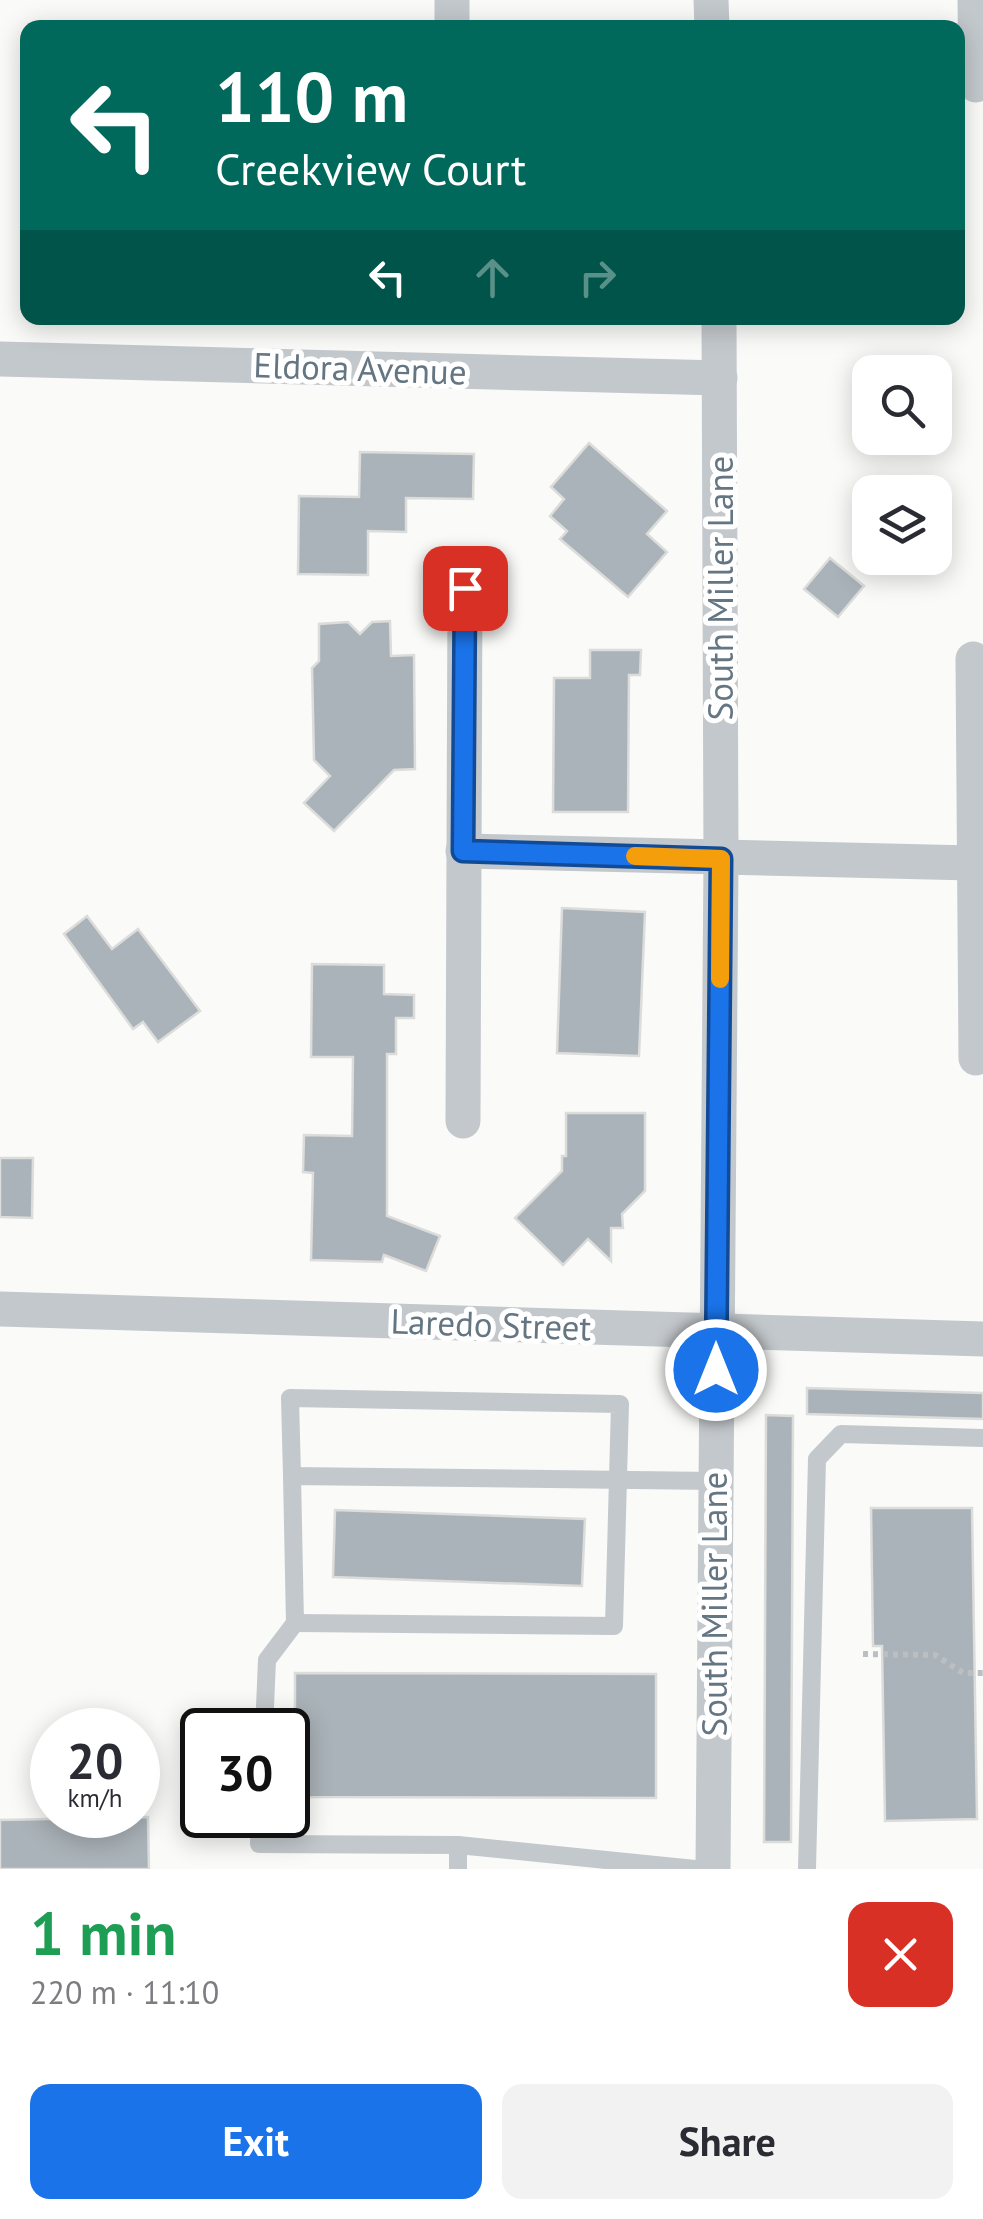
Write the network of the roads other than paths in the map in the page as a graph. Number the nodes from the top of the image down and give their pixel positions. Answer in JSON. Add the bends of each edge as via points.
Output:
{"nodes":[{"id":1,"x":975,"y":0,"type":"edge"},
{"id":2,"x":976,"y":85,"type":"dead end"},
{"id":3,"x":719,"y":325,"type":"edge"},
{"id":4,"x":0,"y":359,"type":"edge"},
{"id":5,"x":720,"y":378,"type":"junction"},
{"id":6,"x":465,"y":588,"type":"dead end"},
{"id":7,"x":973,"y":658,"type":"dead end"},
{"id":8,"x":463,"y":851,"type":"junction"},
{"id":9,"x":721,"y":859,"type":"junction"},
{"id":10,"x":972,"y":864,"type":"junction"},
{"id":11,"x":976,"y":1058,"type":"dead end"},
{"id":12,"x":463,"y":1121,"type":"dead end"},
{"id":13,"x":0,"y":1309,"type":"edge"},
{"id":14,"x":716,"y":1333,"type":"junction"},
{"id":15,"x":983,"y":1339,"type":"edge"},
{"id":16,"x":983,"y":1438,"type":"edge"},
{"id":17,"x":292,"y":1476,"type":"junction"},
{"id":18,"x":618,"y":1480,"type":"junction"},
{"id":19,"x":716,"y":1480,"type":"junction"},
{"id":20,"x":295,"y":1623,"type":"junction"},
{"id":21,"x":265,"y":1708,"type":"edge"},
{"id":22,"x":259,"y":1838,"type":"edge"},
{"id":23,"x":458,"y":1845,"type":"junction"},
{"id":24,"x":458,"y":1869,"type":"edge"},
{"id":25,"x":695,"y":1869,"type":"edge"},
{"id":26,"x":713,"y":1869,"type":"edge"},
{"id":27,"x":807,"y":1869,"type":"edge"}],
"edges":[{"from":1,"to":2,"type":"street"},
{"from":3,"to":5,"type":"street","name":"South Miller Lane"},
{"from":4,"to":5,"type":"street","name":"Eldora Avenue"},
{"from":5,"to":9,"type":"street","name":"South Miller Lane"},
{"from":6,"to":8,"type":"street"},
{"from":7,"to":10,"type":"street"},
{"from":8,"to":9,"type":"street"},
{"from":8,"to":12,"type":"street"},
{"from":9,"to":10,"type":"street"},
{"from":9,"to":14,"type":"street","name":"South Miller Lane"},
{"from":10,"to":11,"type":"street"},
{"from":13,"to":14,"type":"street","name":"Laredo Street"},
{"from":14,"to":15,"type":"street","name":"Laredo Street"},
{"from":14,"to":19,"type":"street","name":"South Miller Lane"},
{"from":16,"to":27,"type":"lane","via":[[841,1434],[817,1458]]},
{"from":17,"to":18,"type":"lane"},
{"from":17,"to":18,"type":"lane","via":[[290,1398],[620,1404]]},
{"from":17,"to":20,"type":"lane"},
{"from":18,"to":19,"type":"lane"},
{"from":18,"to":20,"type":"lane","via":[[614,1626]]},
{"from":19,"to":26,"type":"street","name":"South Miller Lane"},
{"from":20,"to":21,"type":"lane","via":[[267,1660]]},
{"from":22,"to":23,"type":"lane","via":[[259,1844]]},
{"from":23,"to":24,"type":"lane"},
{"from":23,"to":25,"type":"lane"}]}
